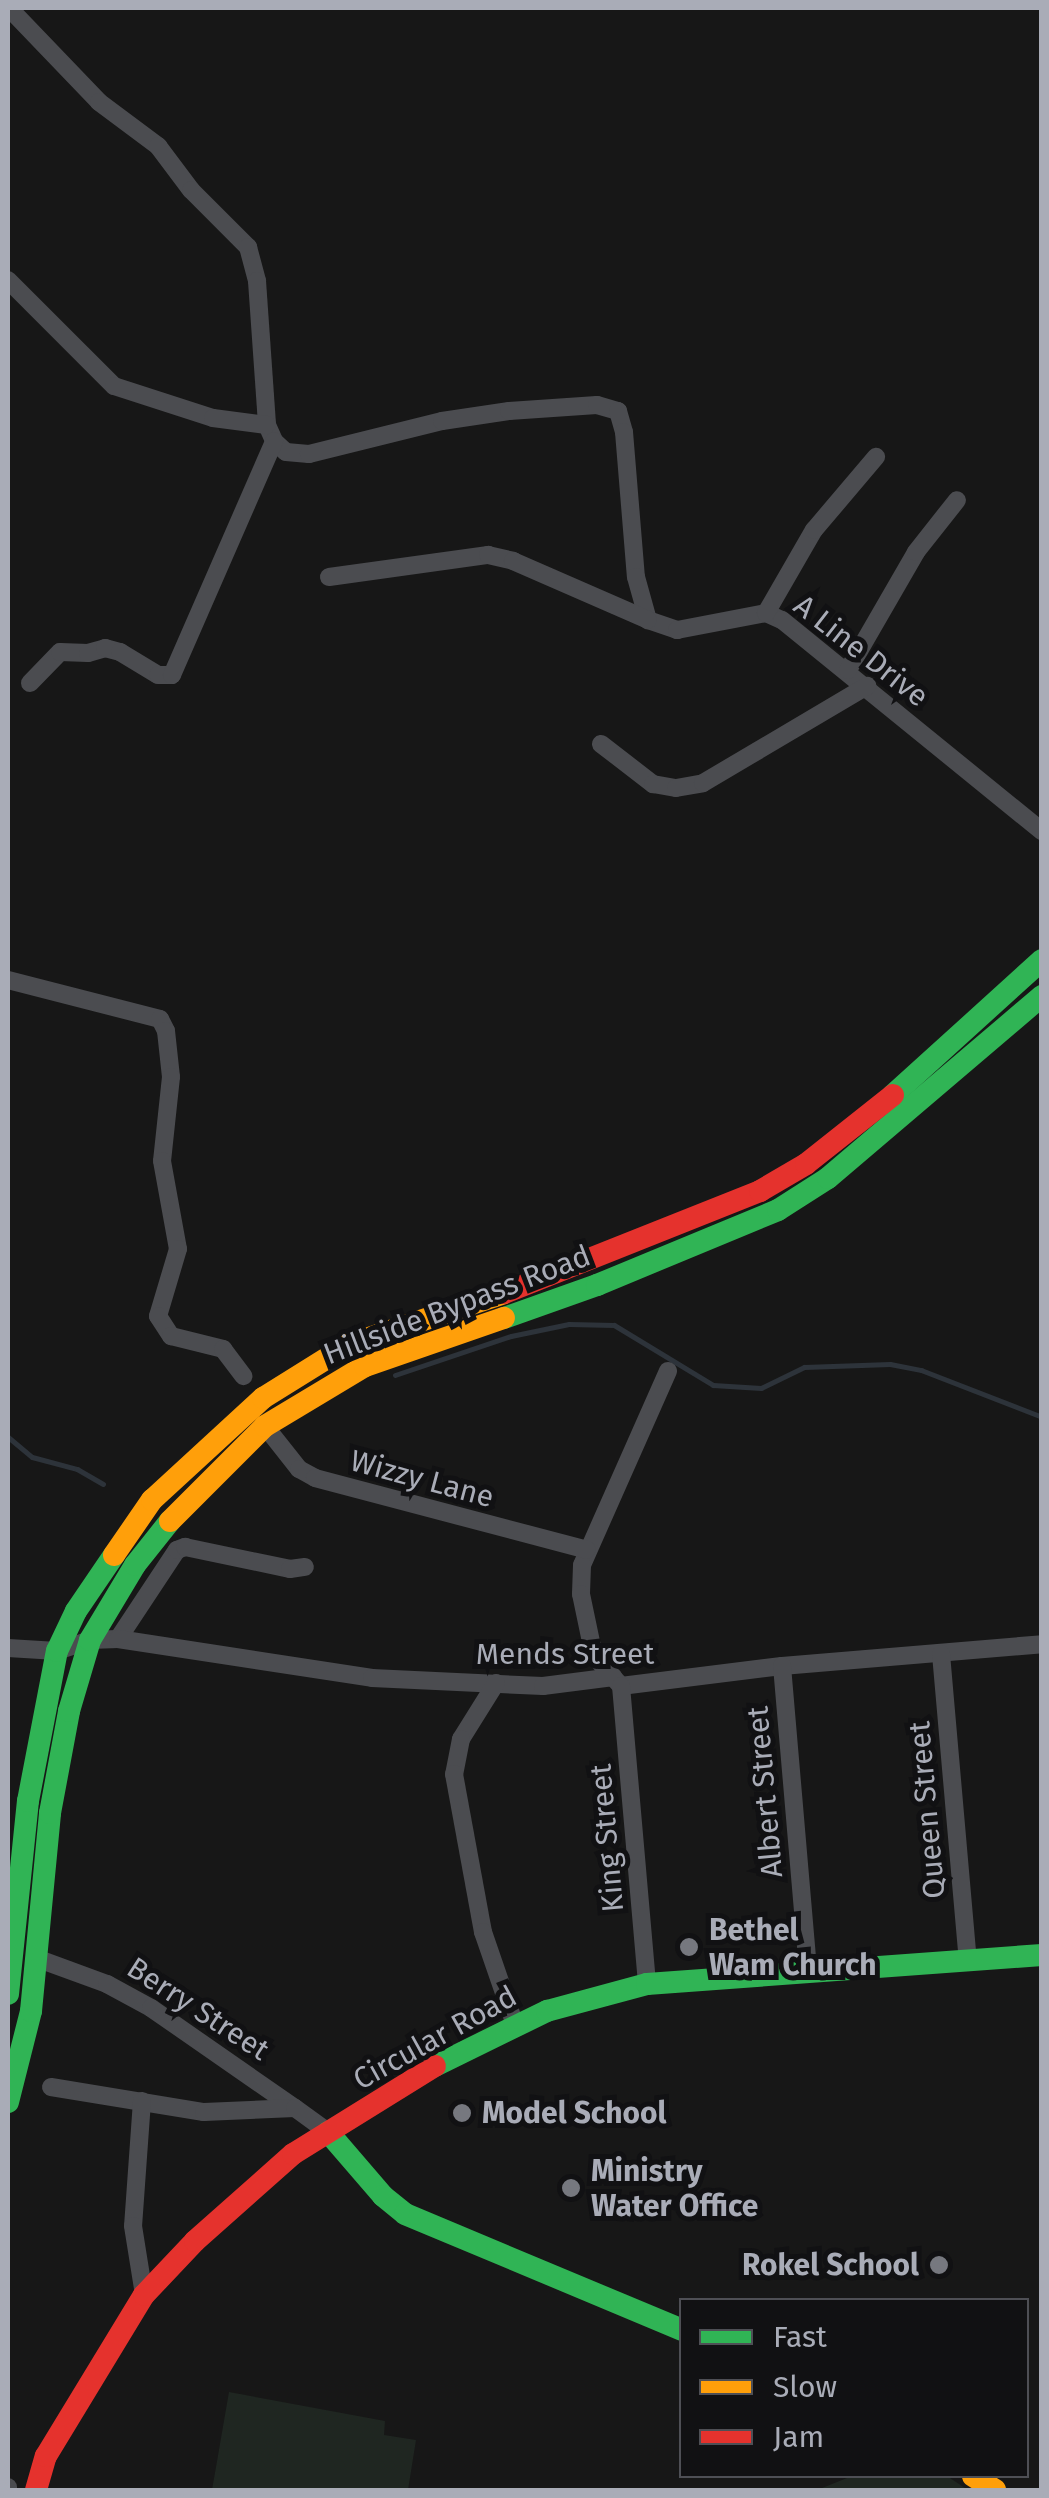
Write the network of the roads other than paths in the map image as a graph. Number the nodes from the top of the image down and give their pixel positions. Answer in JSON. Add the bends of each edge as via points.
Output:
{"nodes":[{"id":1,"x":9,"y":8,"type":"edge"},
{"id":2,"x":8,"y":280,"type":"edge"},
{"id":3,"x":270,"y":433,"type":"junction"},
{"id":4,"x":876,"y":457,"type":"dead end"},
{"id":5,"x":957,"y":500,"type":"dead end"},
{"id":6,"x":330,"y":577,"type":"dead end"},
{"id":7,"x":766,"y":613,"type":"junction"},
{"id":8,"x":648,"y":620,"type":"junction"},
{"id":9,"x":848,"y":670,"type":"junction"},
{"id":10,"x":30,"y":683,"type":"dead end"},
{"id":11,"x":867,"y":686,"type":"junction"},
{"id":12,"x":600,"y":744,"type":"dead end"},
{"id":13,"x":1042,"y":830,"type":"edge"},
{"id":14,"x":1042,"y":960,"type":"edge"},
{"id":15,"x":8,"y":980,"type":"edge"},
{"id":16,"x":1042,"y":996,"type":"edge"},
{"id":17,"x":668,"y":1371,"type":"dead end"},
{"id":18,"x":243,"y":1376,"type":"dead end"},
{"id":19,"x":264,"y":1426,"type":"junction"},
{"id":20,"x":587,"y":1550,"type":"junction"},
{"id":21,"x":305,"y":1568,"type":"dead end"},
{"id":22,"x":118,"y":1639,"type":"junction"},
{"id":23,"x":90,"y":1640,"type":"junction"},
{"id":24,"x":1042,"y":1644,"type":"edge"},
{"id":25,"x":8,"y":1648,"type":"edge"},
{"id":26,"x":56,"y":1651,"type":"junction"},
{"id":27,"x":941,"y":1654,"type":"junction"},
{"id":28,"x":782,"y":1666,"type":"junction"},
{"id":29,"x":617,"y":1682,"type":"junction"},
{"id":30,"x":496,"y":1683,"type":"junction"},
{"id":31,"x":19,"y":1954,"type":"edge"},
{"id":32,"x":1042,"y":1955,"type":"edge"},
{"id":33,"x":968,"y":1960,"type":"junction"},
{"id":34,"x":808,"y":1972,"type":"junction"},
{"id":35,"x":647,"y":1984,"type":"junction"},
{"id":36,"x":8,"y":1994,"type":"edge"},
{"id":37,"x":515,"y":2026,"type":"junction"},
{"id":38,"x":50,"y":2087,"type":"dead end"},
{"id":39,"x":142,"y":2101,"type":"junction"},
{"id":40,"x":8,"y":2102,"type":"edge"},
{"id":41,"x":296,"y":2108,"type":"junction"},
{"id":42,"x":328,"y":2132,"type":"junction"},
{"id":43,"x":144,"y":2295,"type":"junction"},
{"id":44,"x":679,"y":2329,"type":"edge"},
{"id":45,"x":36,"y":2490,"type":"edge"}],
"edges":[{"from":1,"to":3,"type":"street","via":[[100,102],[158,146],[248,247],[258,281]]},
{"from":2,"to":3,"type":"street","via":[[114,386]]},
{"from":3,"to":8,"type":"street","via":[[286,452],[298,455],[509,411],[597,404],[618,411],[636,577]]},
{"from":3,"to":10,"type":"street","via":[[172,675],[158,675],[105,648],[60,652]]},
{"from":4,"to":7,"type":"street","via":[[814,530]]},
{"from":5,"to":9,"type":"street","via":[[916,552]]},
{"from":6,"to":8,"type":"street","name":"A Line Drive","via":[[488,555]]},
{"from":7,"to":8,"type":"street","name":"A Line Drive","via":[[677,630]]},
{"from":7,"to":9,"type":"street","name":"A Line Drive"},
{"from":9,"to":11,"type":"street","name":"A Line Drive"},
{"from":11,"to":12,"type":"street","via":[[703,783],[653,784]]},
{"from":11,"to":13,"type":"street","name":"A Line Drive"},
{"from":14,"to":26,"type":"main road","name":"Hillside Bypass Road","via":[[866,1120],[760,1192],[492,1298],[348,1345],[264,1398],[152,1500]]},
{"from":15,"to":18,"type":"street","via":[[160,1019],[170,1054],[171,1103],[162,1160],[178,1248],[158,1316],[171,1336],[223,1349]]},
{"from":16,"to":19,"type":"main road","name":"Hillside Bypass Road","via":[[828,1178],[778,1210],[597,1286],[364,1366]]},
{"from":17,"to":20,"type":"street"},
{"from":19,"to":20,"type":"street","name":"Wizzy Lane","via":[[299,1469],[316,1478]]},
{"from":19,"to":23,"type":"main road","name":"Hillside Bypass Road","via":[[156,1534]]},
{"from":20,"to":29,"type":"street","via":[[580,1580],[584,1612],[594,1656]]},
{"from":21,"to":22,"type":"street","via":[[177,1550]]},
{"from":22,"to":23,"type":"street","name":"Mends Street"},
{"from":22,"to":30,"type":"street","name":"Mends Street","via":[[354,1676]]},
{"from":23,"to":26,"type":"street","name":"Mends Street"},
{"from":23,"to":31,"type":"main road","name":"Hillside Bypass Road"},
{"from":24,"to":27,"type":"street","name":"Mends Street"},
{"from":25,"to":26,"type":"street"},
{"from":26,"to":31,"type":"main road","name":"Hillside Bypass Road","via":[[28,1801]]},
{"from":27,"to":28,"type":"street","name":"Mends Street"},
{"from":27,"to":33,"type":"street","name":"Queen Street"},
{"from":28,"to":29,"type":"street","name":"Mends Street"},
{"from":28,"to":34,"type":"street","name":"Albert Street"},
{"from":29,"to":30,"type":"street","name":"Mends Street"},
{"from":29,"to":35,"type":"street","name":"King Street"},
{"from":30,"to":37,"type":"street","via":[[461,1739],[454,1774],[483,1932]]},
{"from":31,"to":36,"type":"main road","name":"Hillside Bypass Road"},
{"from":31,"to":40,"type":"main road","name":"Hillside Bypass Road","via":[[31,2011]]},
{"from":31,"to":41,"type":"street","name":"Berry Street","via":[[107,1984],[151,2008]]},
{"from":32,"to":33,"type":"main road","name":"Circular Road"},
{"from":33,"to":34,"type":"main road","name":"Circular Road"},
{"from":34,"to":35,"type":"main road","name":"Circular Road"},
{"from":35,"to":37,"type":"main road","name":"Circular Road"},
{"from":37,"to":42,"type":"main road","name":"Circular Road"},
{"from":38,"to":39,"type":"street"},
{"from":39,"to":41,"type":"street","via":[[216,2112]]},
{"from":39,"to":43,"type":"street","via":[[133,2226]]},
{"from":41,"to":42,"type":"street","name":"Berry Street"},
{"from":42,"to":43,"type":"main road","name":"Circular Road","via":[[293,2154]]},
{"from":42,"to":44,"type":"main road","via":[[405,2214]]},
{"from":43,"to":45,"type":"main road","name":"Circular Road","via":[[46,2456]]}]}
